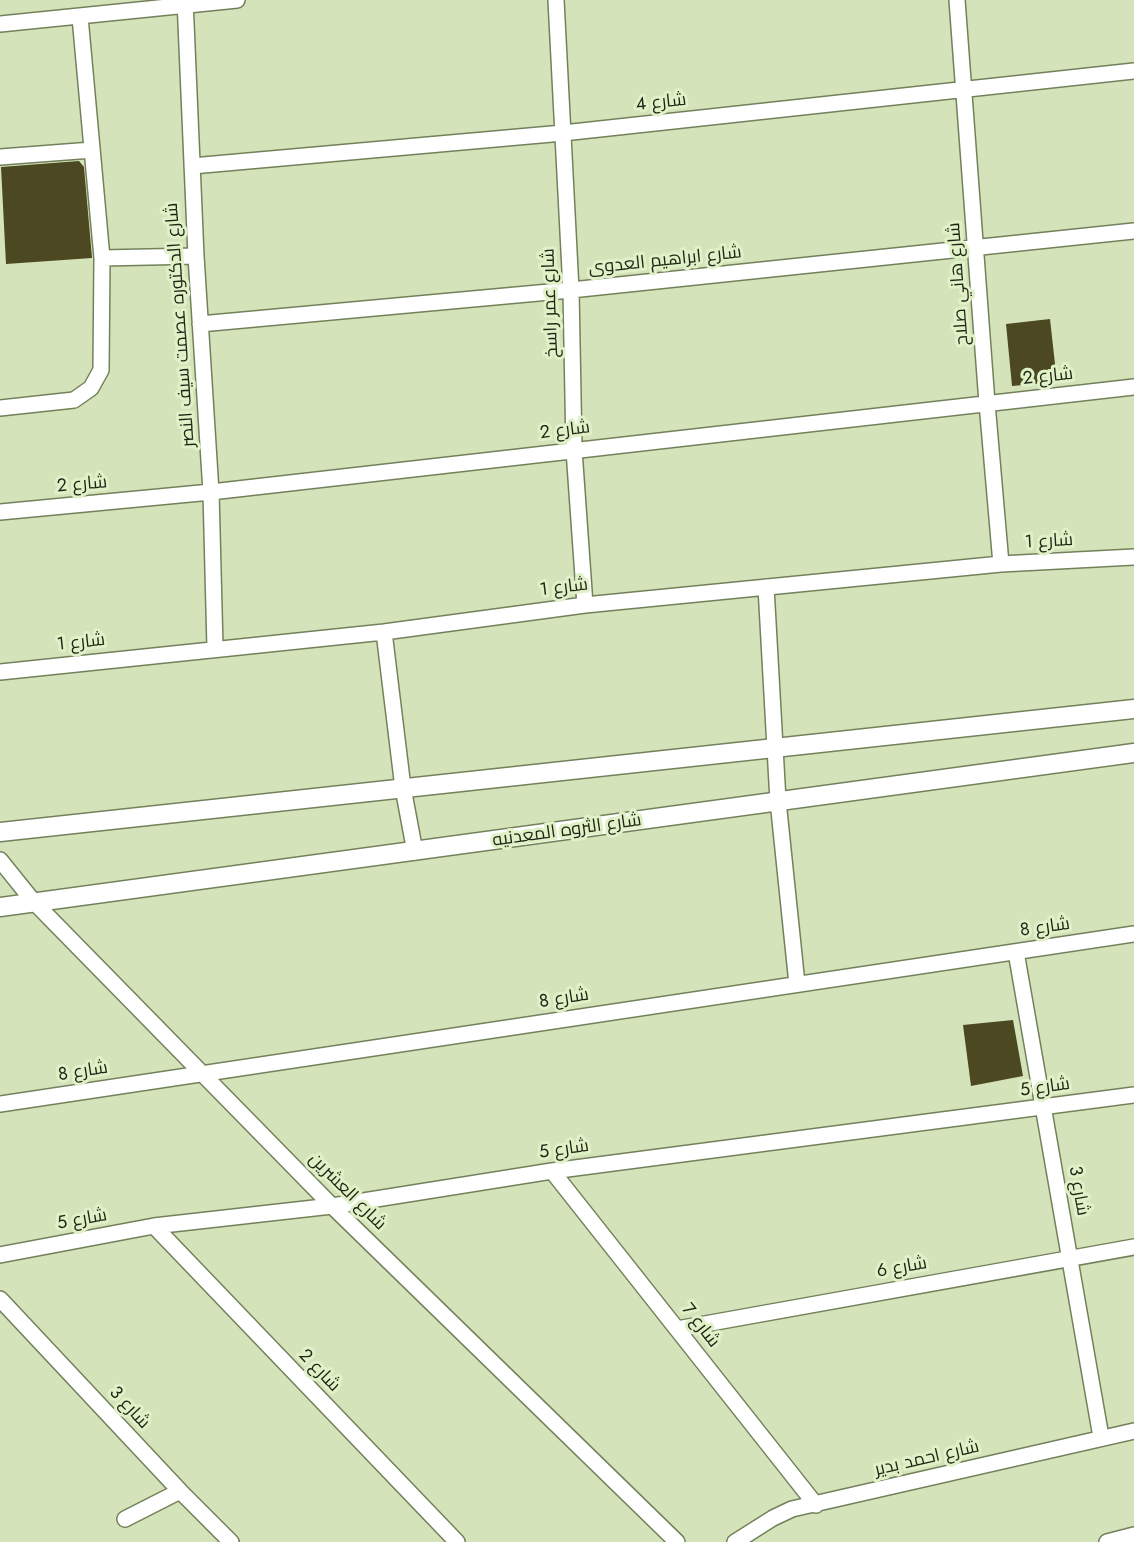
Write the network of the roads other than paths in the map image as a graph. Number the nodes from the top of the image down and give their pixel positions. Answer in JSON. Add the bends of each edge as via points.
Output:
{"nodes":[{"id":1,"x":237,"y":0,"type":"edge"},
{"id":2,"x":556,"y":0,"type":"edge"},
{"id":3,"x":957,"y":0,"type":"edge"},
{"id":4,"x":185,"y":3,"type":"edge"},
{"id":5,"x":80,"y":17,"type":"junction"},
{"id":6,"x":0,"y":24,"type":"edge"},
{"id":7,"x":1134,"y":71,"type":"edge"},
{"id":8,"x":963,"y":90,"type":"junction"},
{"id":9,"x":562,"y":133,"type":"junction"},
{"id":10,"x":92,"y":150,"type":"junction"},
{"id":11,"x":0,"y":157,"type":"edge"},
{"id":12,"x":192,"y":166,"type":"junction"},
{"id":13,"x":1134,"y":231,"type":"edge"},
{"id":14,"x":977,"y":248,"type":"junction"},
{"id":15,"x":196,"y":256,"type":"junction"},
{"id":16,"x":102,"y":258,"type":"junction"},
{"id":17,"x":571,"y":290,"type":"junction"},
{"id":18,"x":200,"y":324,"type":"junction"},
{"id":19,"x":1134,"y":387,"type":"edge"},
{"id":20,"x":987,"y":403,"type":"junction"},
{"id":21,"x":0,"y":408,"type":"edge"},
{"id":22,"x":574,"y":450,"type":"junction"},
{"id":23,"x":212,"y":492,"type":"junction"},
{"id":24,"x":0,"y":512,"type":"edge"},
{"id":25,"x":1134,"y":557,"type":"edge"},
{"id":26,"x":1001,"y":564,"type":"junction"},
{"id":27,"x":766,"y":587,"type":"junction"},
{"id":28,"x":585,"y":605,"type":"junction"},
{"id":29,"x":384,"y":632,"type":"junction"},
{"id":30,"x":215,"y":648,"type":"junction"},
{"id":31,"x":0,"y":672,"type":"edge"},
{"id":32,"x":1134,"y":709,"type":"edge"},
{"id":33,"x":775,"y":747,"type":"junction"},
{"id":34,"x":1134,"y":753,"type":"edge"},
{"id":35,"x":403,"y":788,"type":"junction"},
{"id":36,"x":778,"y":801,"type":"junction"},
{"id":37,"x":0,"y":832,"type":"edge"},
{"id":38,"x":415,"y":852,"type":"junction"},
{"id":39,"x":0,"y":860,"type":"edge"},
{"id":40,"x":33,"y":901,"type":"junction"},
{"id":41,"x":0,"y":907,"type":"edge"},
{"id":42,"x":1134,"y":934,"type":"edge"},
{"id":43,"x":1016,"y":952,"type":"junction"},
{"id":44,"x":797,"y":984,"type":"junction"},
{"id":45,"x":203,"y":1074,"type":"junction"},
{"id":46,"x":1134,"y":1095,"type":"edge"},
{"id":47,"x":0,"y":1104,"type":"edge"},
{"id":48,"x":1043,"y":1108,"type":"junction"},
{"id":49,"x":552,"y":1171,"type":"junction"},
{"id":50,"x":332,"y":1206,"type":"junction"},
{"id":51,"x":154,"y":1226,"type":"junction"},
{"id":52,"x":1134,"y":1247,"type":"edge"},
{"id":53,"x":0,"y":1255,"type":"edge"},
{"id":54,"x":1069,"y":1257,"type":"junction"},
{"id":55,"x":0,"y":1299,"type":"edge"},
{"id":56,"x":677,"y":1329,"type":"junction"},
{"id":57,"x":1134,"y":1431,"type":"edge"},
{"id":58,"x":1101,"y":1437,"type":"junction"},
{"id":59,"x":180,"y":1491,"type":"junction"},
{"id":60,"x":816,"y":1505,"type":"junction"},
{"id":61,"x":125,"y":1519,"type":"dead end"},
{"id":62,"x":1134,"y":1535,"type":"edge"},
{"id":63,"x":231,"y":1542,"type":"edge"},
{"id":64,"x":457,"y":1542,"type":"edge"},
{"id":65,"x":677,"y":1542,"type":"edge"},
{"id":66,"x":735,"y":1542,"type":"edge"},
{"id":67,"x":1107,"y":1542,"type":"edge"}],
"edges":[{"from":1,"to":4,"type":"street"},
{"from":2,"to":9,"type":"street","name":"شارع عمر راسخ"},
{"from":3,"to":8,"type":"street","name":"شارع هاني صلاح"},
{"from":4,"to":5,"type":"street"},
{"from":4,"to":12,"type":"street","name":"شارع الدكتوره عصمت سيف النصر"},
{"from":5,"to":6,"type":"street"},
{"from":5,"to":10,"type":"street"},
{"from":7,"to":8,"type":"street","name":"شارع 4"},
{"from":8,"to":9,"type":"street","name":"شارع 4"},
{"from":8,"to":14,"type":"street","name":"شارع هاني صلاح"},
{"from":9,"to":12,"type":"street","name":"شارع 4"},
{"from":9,"to":17,"type":"street","name":"شارع عمر راسخ"},
{"from":10,"to":11,"type":"street"},
{"from":10,"to":16,"type":"street"},
{"from":12,"to":15,"type":"street","name":"شارع الدكتوره عصمت سيف النصر"},
{"from":13,"to":14,"type":"street","name":"شارع ابراهيم العدوى"},
{"from":14,"to":17,"type":"street","name":"شارع ابراهيم العدوى"},
{"from":14,"to":20,"type":"street","name":"شارع هاني صلاح"},
{"from":15,"to":16,"type":"street"},
{"from":15,"to":18,"type":"street","name":"شارع الدكتوره عصمت سيف النصر"},
{"from":16,"to":21,"type":"street","via":[[101,370],[91,388],[74,400]]},
{"from":17,"to":18,"type":"street","name":"شارع ابراهيم العدوى"},
{"from":17,"to":22,"type":"street","name":"شارع عمر راسخ"},
{"from":18,"to":23,"type":"street","name":"شارع الدكتوره عصمت سيف النصر"},
{"from":19,"to":20,"type":"street","name":"شارع 2"},
{"from":20,"to":22,"type":"street","name":"شارع 2"},
{"from":20,"to":26,"type":"street","name":"شارع هاني صلاح"},
{"from":22,"to":23,"type":"street","name":"شارع 2"},
{"from":22,"to":28,"type":"street","name":"شارع عمر راسخ"},
{"from":23,"to":24,"type":"street","name":"شارع 2"},
{"from":23,"to":30,"type":"street","name":"شارع الدكتوره عصمت سيف النصر"},
{"from":25,"to":26,"type":"street","name":"شارع 1"},
{"from":26,"to":27,"type":"street","name":"شارع 1"},
{"from":27,"to":28,"type":"street","name":"شارع 1"},
{"from":27,"to":33,"type":"street"},
{"from":28,"to":29,"type":"street","name":"شارع 1"},
{"from":29,"to":30,"type":"street","name":"شارع 1"},
{"from":29,"to":35,"type":"street"},
{"from":30,"to":31,"type":"street","name":"شارع 1"},
{"from":32,"to":33,"type":"street"},
{"from":33,"to":35,"type":"street"},
{"from":33,"to":36,"type":"street"},
{"from":34,"to":36,"type":"street","name":"شارع الثروه المعدنيه"},
{"from":35,"to":37,"type":"street"},
{"from":35,"to":38,"type":"street"},
{"from":36,"to":38,"type":"street","name":"شارع الثروه المعدنيه"},
{"from":36,"to":44,"type":"street"},
{"from":38,"to":40,"type":"street","name":"شارع الثروه المعدنيه"},
{"from":39,"to":40,"type":"street","name":"شارع العشرين"},
{"from":40,"to":41,"type":"street","name":"شارع الثروه المعدنيه"},
{"from":40,"to":45,"type":"street","name":"شارع العشرين"},
{"from":42,"to":43,"type":"street","name":"شارع 8"},
{"from":43,"to":44,"type":"street","name":"شارع 8"},
{"from":43,"to":48,"type":"street","name":"شارع 3"},
{"from":44,"to":45,"type":"street","name":"شارع 8"},
{"from":45,"to":47,"type":"street","name":"شارع 8"},
{"from":45,"to":50,"type":"street","name":"شارع العشرين"},
{"from":46,"to":48,"type":"street","name":"شارع 5"},
{"from":48,"to":49,"type":"street","name":"شارع 5"},
{"from":48,"to":54,"type":"street","name":"شارع 3"},
{"from":49,"to":50,"type":"street","name":"شارع 5"},
{"from":49,"to":56,"type":"street","name":"شارع 7"},
{"from":50,"to":51,"type":"street","name":"شارع 5"},
{"from":50,"to":65,"type":"street","name":"شارع العشرين"},
{"from":51,"to":53,"type":"street","name":"شارع 5"},
{"from":51,"to":64,"type":"street","name":"شارع 2"},
{"from":52,"to":54,"type":"street","name":"شارع 6"},
{"from":54,"to":56,"type":"street","name":"شارع 6"},
{"from":54,"to":58,"type":"street","name":"شارع 3"},
{"from":55,"to":59,"type":"street","name":"شارع 3"},
{"from":56,"to":60,"type":"street","name":"شارع 7"},
{"from":57,"to":58,"type":"street","name":"شارع احمد بدير"},
{"from":58,"to":60,"type":"street","name":"شارع احمد بدير"},
{"from":59,"to":61,"type":"street"},
{"from":59,"to":63,"type":"street","name":"شارع 3"},
{"from":60,"to":66,"type":"street","name":"شارع احمد بدير","via":[[772,1518]]},
{"from":62,"to":67,"type":"street"}]}
